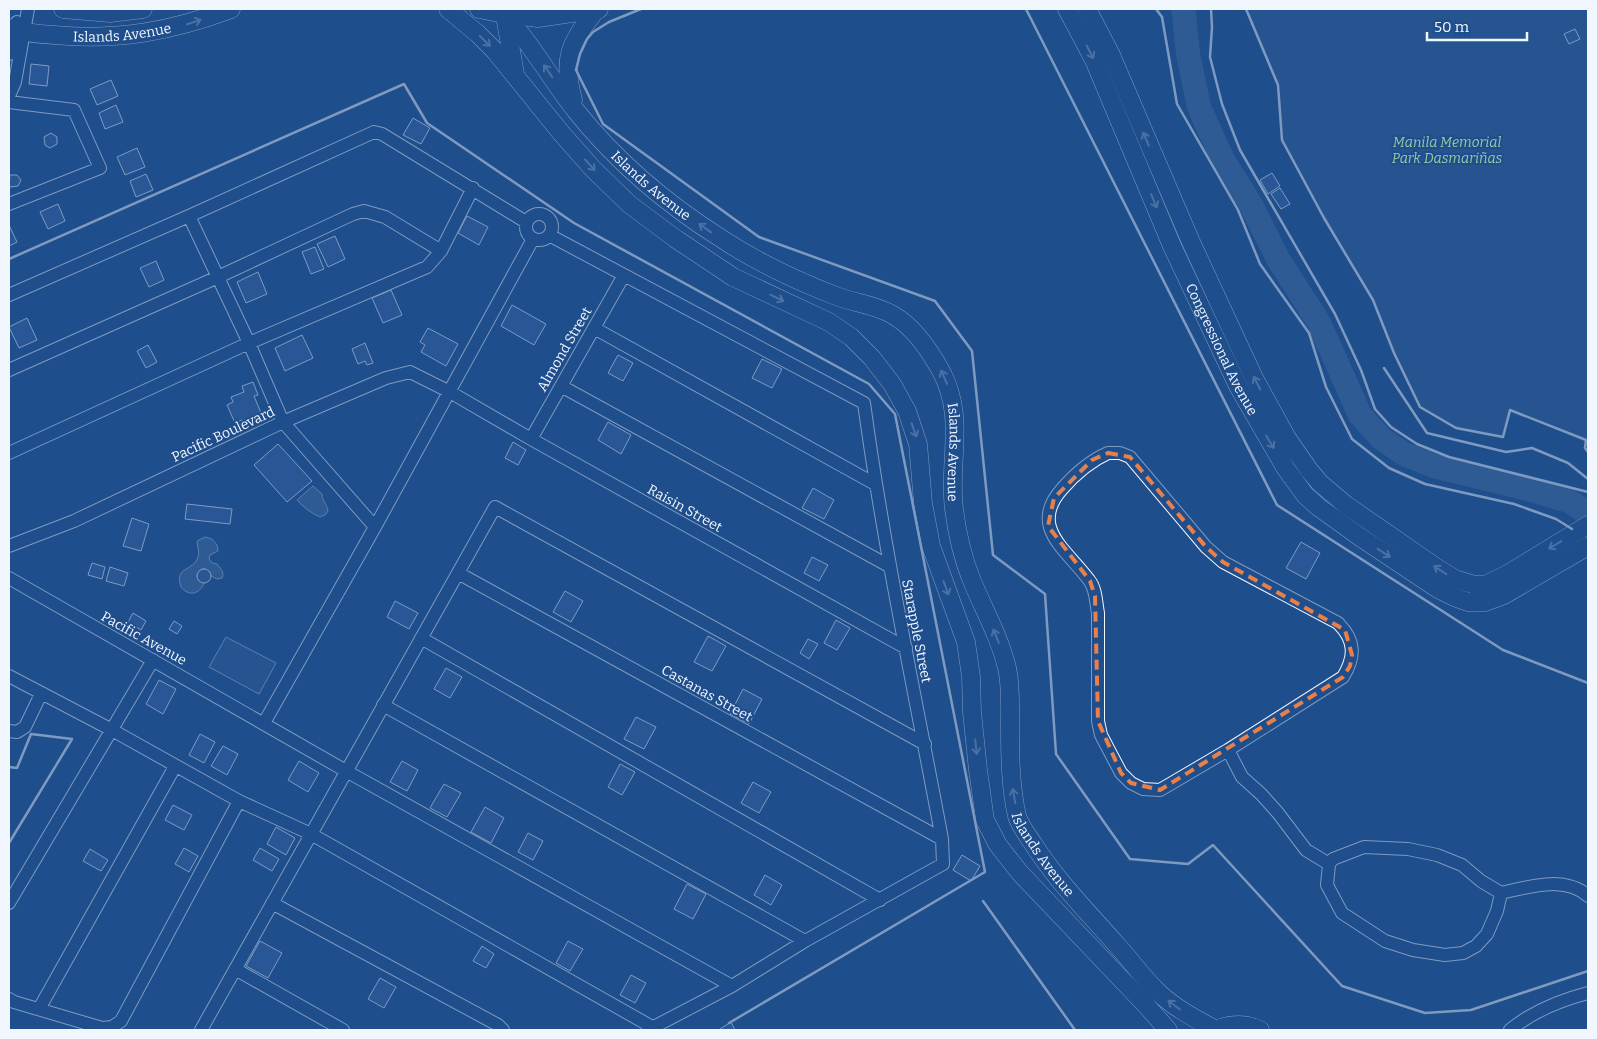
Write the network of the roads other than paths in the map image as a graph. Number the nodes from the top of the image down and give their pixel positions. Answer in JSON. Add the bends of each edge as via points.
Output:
{"nodes":[{"id":1,"x":26,"y":9,"type":"edge"},
{"id":2,"x":63,"y":9,"type":"edge"},
{"id":3,"x":143,"y":9,"type":"edge"},
{"id":4,"x":231,"y":9,"type":"edge"},
{"id":5,"x":448,"y":9,"type":"edge"},
{"id":6,"x":479,"y":9,"type":"edge"},
{"id":7,"x":598,"y":9,"type":"edge"},
{"id":8,"x":1066,"y":9,"type":"edge"},
{"id":9,"x":1087,"y":9,"type":"edge"},
{"id":10,"x":505,"y":10,"type":"edge"},
{"id":11,"x":16,"y":30,"type":"edge"},
{"id":12,"x":9,"y":54,"type":"edge"},
{"id":13,"x":515,"y":75,"type":"junction"},
{"id":14,"x":9,"y":96,"type":"edge"},
{"id":15,"x":9,"y":102,"type":"edge"},
{"id":16,"x":576,"y":110,"type":"junction"},
{"id":17,"x":473,"y":188,"type":"junction"},
{"id":18,"x":9,"y":204,"type":"edge"},
{"id":19,"x":189,"y":216,"type":"junction"},
{"id":20,"x":526,"y":222,"type":"junction"},
{"id":21,"x":549,"y":235,"type":"junction"},
{"id":22,"x":533,"y":238,"type":"junction"},
{"id":23,"x":441,"y":251,"type":"junction"},
{"id":24,"x":746,"y":254,"type":"junction"},
{"id":25,"x":624,"y":275,"type":"junction"},
{"id":26,"x":218,"y":277,"type":"junction"},
{"id":27,"x":733,"y":277,"type":"junction"},
{"id":28,"x":9,"y":295,"type":"edge"},
{"id":29,"x":594,"y":328,"type":"junction"},
{"id":30,"x":249,"y":343,"type":"junction"},
{"id":31,"x":9,"y":370,"type":"edge"},
{"id":32,"x":561,"y":386,"type":"junction"},
{"id":33,"x":450,"y":392,"type":"junction"},
{"id":34,"x":283,"y":422,"type":"junction"},
{"id":35,"x":531,"y":439,"type":"junction"},
{"id":36,"x":9,"y":453,"type":"edge"},
{"id":37,"x":875,"y":484,"type":"junction"},
{"id":38,"x":1588,"y":525,"type":"edge"},
{"id":39,"x":375,"y":527,"type":"junction"},
{"id":40,"x":9,"y":546,"type":"edge"},
{"id":41,"x":1588,"y":546,"type":"edge"},
{"id":42,"x":889,"y":566,"type":"junction"},
{"id":43,"x":458,"y":573,"type":"junction"},
{"id":44,"x":1527,"y":573,"type":"junction"},
{"id":45,"x":9,"y":578,"type":"edge"},
{"id":46,"x":1485,"y":585,"type":"junction"},
{"id":47,"x":1504,"y":595,"type":"junction"},
{"id":48,"x":1478,"y":603,"type":"junction"},
{"id":49,"x":421,"y":638,"type":"junction"},
{"id":50,"x":906,"y":648,"type":"junction"},
{"id":51,"x":153,"y":660,"type":"junction"},
{"id":52,"x":9,"y":676,"type":"edge"},
{"id":53,"x":42,"y":694,"type":"junction"},
{"id":54,"x":383,"y":705,"type":"junction"},
{"id":55,"x":264,"y":723,"type":"junction"},
{"id":56,"x":112,"y":730,"type":"junction"},
{"id":57,"x":9,"y":731,"type":"edge"},
{"id":58,"x":925,"y":744,"type":"junction"},
{"id":59,"x":1228,"y":750,"type":"junction"},
{"id":60,"x":173,"y":766,"type":"junction"},
{"id":61,"x":346,"y":771,"type":"junction"},
{"id":62,"x":239,"y":801,"type":"junction"},
{"id":63,"x":311,"y":834,"type":"junction"},
{"id":64,"x":942,"y":839,"type":"junction"},
{"id":65,"x":1329,"y":864,"type":"junction"},
{"id":66,"x":1501,"y":893,"type":"junction"},
{"id":67,"x":1588,"y":896,"type":"edge"},
{"id":68,"x":880,"y":900,"type":"junction"},
{"id":69,"x":272,"y":902,"type":"junction"},
{"id":70,"x":9,"y":903,"type":"edge"},
{"id":71,"x":805,"y":941,"type":"junction"},
{"id":72,"x":236,"y":969,"type":"junction"},
{"id":73,"x":732,"y":986,"type":"junction"},
{"id":74,"x":1588,"y":993,"type":"edge"},
{"id":75,"x":9,"y":999,"type":"edge"},
{"id":76,"x":39,"y":1009,"type":"junction"},
{"id":77,"x":651,"y":1029,"type":"edge"},
{"id":78,"x":201,"y":1030,"type":"edge"},
{"id":79,"x":343,"y":1030,"type":"edge"},
{"id":80,"x":503,"y":1030,"type":"edge"},
{"id":81,"x":1168,"y":1030,"type":"edge"},
{"id":82,"x":1215,"y":1030,"type":"edge"},
{"id":83,"x":1260,"y":1030,"type":"edge"},
{"id":84,"x":1510,"y":1030,"type":"edge"}],
"edges":[{"from":1,"to":11,"type":"street"},
{"from":2,"to":3,"type":"street","name":"Islands Avenue","via":[[110,13]]},
{"from":11,"to":4,"type":"street","name":"Islands Avenue","one_way":true,"via":[[105,38],[126,36],[182,26]]},
{"from":5,"to":13,"type":"street","name":"Islands Avenue","one_way":true,"via":[[478,34]]},
{"from":6,"to":10,"type":"street"},
{"from":7,"to":10,"type":"street","via":[[538,18]]},
{"from":7,"to":16,"type":"street","via":[[575,38],[569,54],[567,72]]},
{"from":8,"to":48,"type":"street","name":"Congressional Avenue","one_way":true,"via":[[1094,60],[1172,246],[1238,386],[1294,481],[1317,506],[1438,589],[1462,601]]},
{"from":46,"to":9,"type":"street","name":"Congressional Avenue","one_way":true,"via":[[1455,579],[1339,500],[1320,483],[1297,453],[1254,378],[1187,233],[1111,55]]},
{"from":10,"to":13,"type":"street"},
{"from":16,"to":10,"type":"street","name":"Islands Avenue","one_way":true},
{"from":11,"to":12,"type":"street"},
{"from":11,"to":14,"type":"street","via":[[15,82]]},
{"from":13,"to":27,"type":"street","name":"Islands Avenue","one_way":true,"via":[[562,134],[623,198],[652,222]]},
{"from":15,"to":18,"type":"street","via":[[74,110],[100,168]]},
{"from":24,"to":16,"type":"street","name":"Islands Avenue","one_way":true,"via":[[695,221],[649,185]]},
{"from":17,"to":19,"type":"street","via":[[374,132]]},
{"from":17,"to":20,"type":"street"},
{"from":17,"to":23,"type":"street"},
{"from":19,"to":26,"type":"street"},
{"from":19,"to":28,"type":"street"},
{"from":20,"to":21,"type":"street","via":[[535,214],[547,216],[552,228]]},
{"from":20,"to":22,"type":"street","via":[[527,234]]},
{"from":21,"to":22,"type":"street","via":[[542,240]]},
{"from":21,"to":25,"type":"street"},
{"from":22,"to":33,"type":"street"},
{"from":23,"to":26,"type":"street","via":[[385,216],[364,211]]},
{"from":23,"to":30,"type":"street","via":[[427,267]]},
{"from":24,"to":27,"type":"street"},
{"from":82,"to":24,"type":"street","name":"Islands Avenue","one_way":true,"via":[[1160,994],[1061,883],[1018,820],[1011,783],[1008,671],[960,542],[952,483],[956,434],[953,400],[929,350],[895,316],[837,296]]},
{"from":25,"to":29,"type":"street","name":"Almond Street"},
{"from":25,"to":37,"type":"street","name":"Starapple Street","via":[[864,403]]},
{"from":26,"to":30,"type":"street"},
{"from":26,"to":31,"type":"street"},
{"from":27,"to":81,"type":"street","name":"Islands Avenue","one_way":true,"via":[[829,322],[851,337],[892,384],[907,410],[918,444],[931,546],[966,642],[985,820],[1020,873]]},
{"from":29,"to":32,"type":"street","name":"Almond Street"},
{"from":29,"to":37,"type":"street"},
{"from":30,"to":34,"type":"street"},
{"from":30,"to":36,"type":"street"},
{"from":32,"to":35,"type":"street","name":"Almond Street"},
{"from":32,"to":42,"type":"street"},
{"from":33,"to":34,"type":"street","name":"Pacific Boulevard","via":[[410,372],[386,378]]},
{"from":33,"to":35,"type":"street","name":"Raisin Street"},
{"from":33,"to":39,"type":"street"},
{"from":34,"to":39,"type":"street"},
{"from":34,"to":40,"type":"street","name":"Pacific Boulevard","via":[[74,521]]},
{"from":35,"to":50,"type":"street","name":"Raisin Street"},
{"from":37,"to":42,"type":"street","name":"Starapple Street"},
{"from":38,"to":44,"type":"street","one_way":true},
{"from":39,"to":55,"type":"street"},
{"from":41,"to":44,"type":"street"},
{"from":42,"to":50,"type":"street","name":"Starapple Street"},
{"from":43,"to":49,"type":"street"},
{"from":43,"to":58,"type":"street","via":[[495,507]]},
{"from":43,"to":64,"type":"street","name":"Castanas Street"},
{"from":44,"to":46,"type":"street"},
{"from":44,"to":47,"type":"street"},
{"from":45,"to":51,"type":"street","name":"Pacific Avenue"},
{"from":46,"to":47,"type":"street","name":"Congressional Avenue"},
{"from":46,"to":48,"type":"street"},
{"from":47,"to":48,"type":"street"},
{"from":49,"to":54,"type":"street"},
{"from":49,"to":68,"type":"street"},
{"from":50,"to":58,"type":"street","name":"Starapple Street"},
{"from":51,"to":55,"type":"street","name":"Pacific Avenue"},
{"from":51,"to":56,"type":"street"},
{"from":52,"to":53,"type":"street"},
{"from":53,"to":56,"type":"street"},
{"from":53,"to":57,"type":"street","via":[[25,727],[17,732]]},
{"from":54,"to":61,"type":"street"},
{"from":54,"to":71,"type":"street"},
{"from":55,"to":61,"type":"street","name":"Pacific Avenue"},
{"from":56,"to":60,"type":"street"},
{"from":56,"to":70,"type":"street"},
{"from":58,"to":64,"type":"street","name":"Starapple Street"},
{"from":59,"to":59,"type":"street","via":[[1343,677],[1350,666],[1350,639],[1338,623],[1223,562],[1206,548],[1130,457],[1108,453],[1092,460],[1054,498],[1048,514],[1048,526],[1090,581],[1096,596],[1098,721],[1102,735],[1121,773],[1143,789],[1160,790]]},
{"from":59,"to":65,"type":"street","via":[[1242,776],[1267,800],[1306,850]]},
{"from":60,"to":62,"type":"street"},
{"from":60,"to":76,"type":"street"},
{"from":61,"to":63,"type":"street"},
{"from":61,"to":73,"type":"street","name":"Pacific Avenue"},
{"from":62,"to":63,"type":"street"},
{"from":62,"to":76,"type":"street","via":[[121,1021],[112,1027],[102,1028]]},
{"from":63,"to":69,"type":"street"},
{"from":63,"to":77,"type":"street"},
{"from":64,"to":68,"type":"street","name":"Starapple Street","via":[[943,864]]},
{"from":65,"to":66,"type":"street","via":[[1333,859],[1364,848],[1408,849],[1462,865]]},
{"from":65,"to":66,"type":"street","via":[[1327,885],[1342,913],[1385,941],[1429,953],[1462,953],[1476,946],[1487,934]]},
{"from":66,"to":67,"type":"street","via":[[1559,884]]},
{"from":68,"to":71,"type":"street"},
{"from":69,"to":72,"type":"street"},
{"from":69,"to":80,"type":"street"},
{"from":71,"to":73,"type":"street"},
{"from":72,"to":78,"type":"street"},
{"from":72,"to":79,"type":"street"},
{"from":73,"to":77,"type":"street"},
{"from":74,"to":84,"type":"street","via":[[1543,1010]]},
{"from":75,"to":76,"type":"street"},
{"from":82,"to":83,"type":"street","via":[[1244,1025]]}]}
